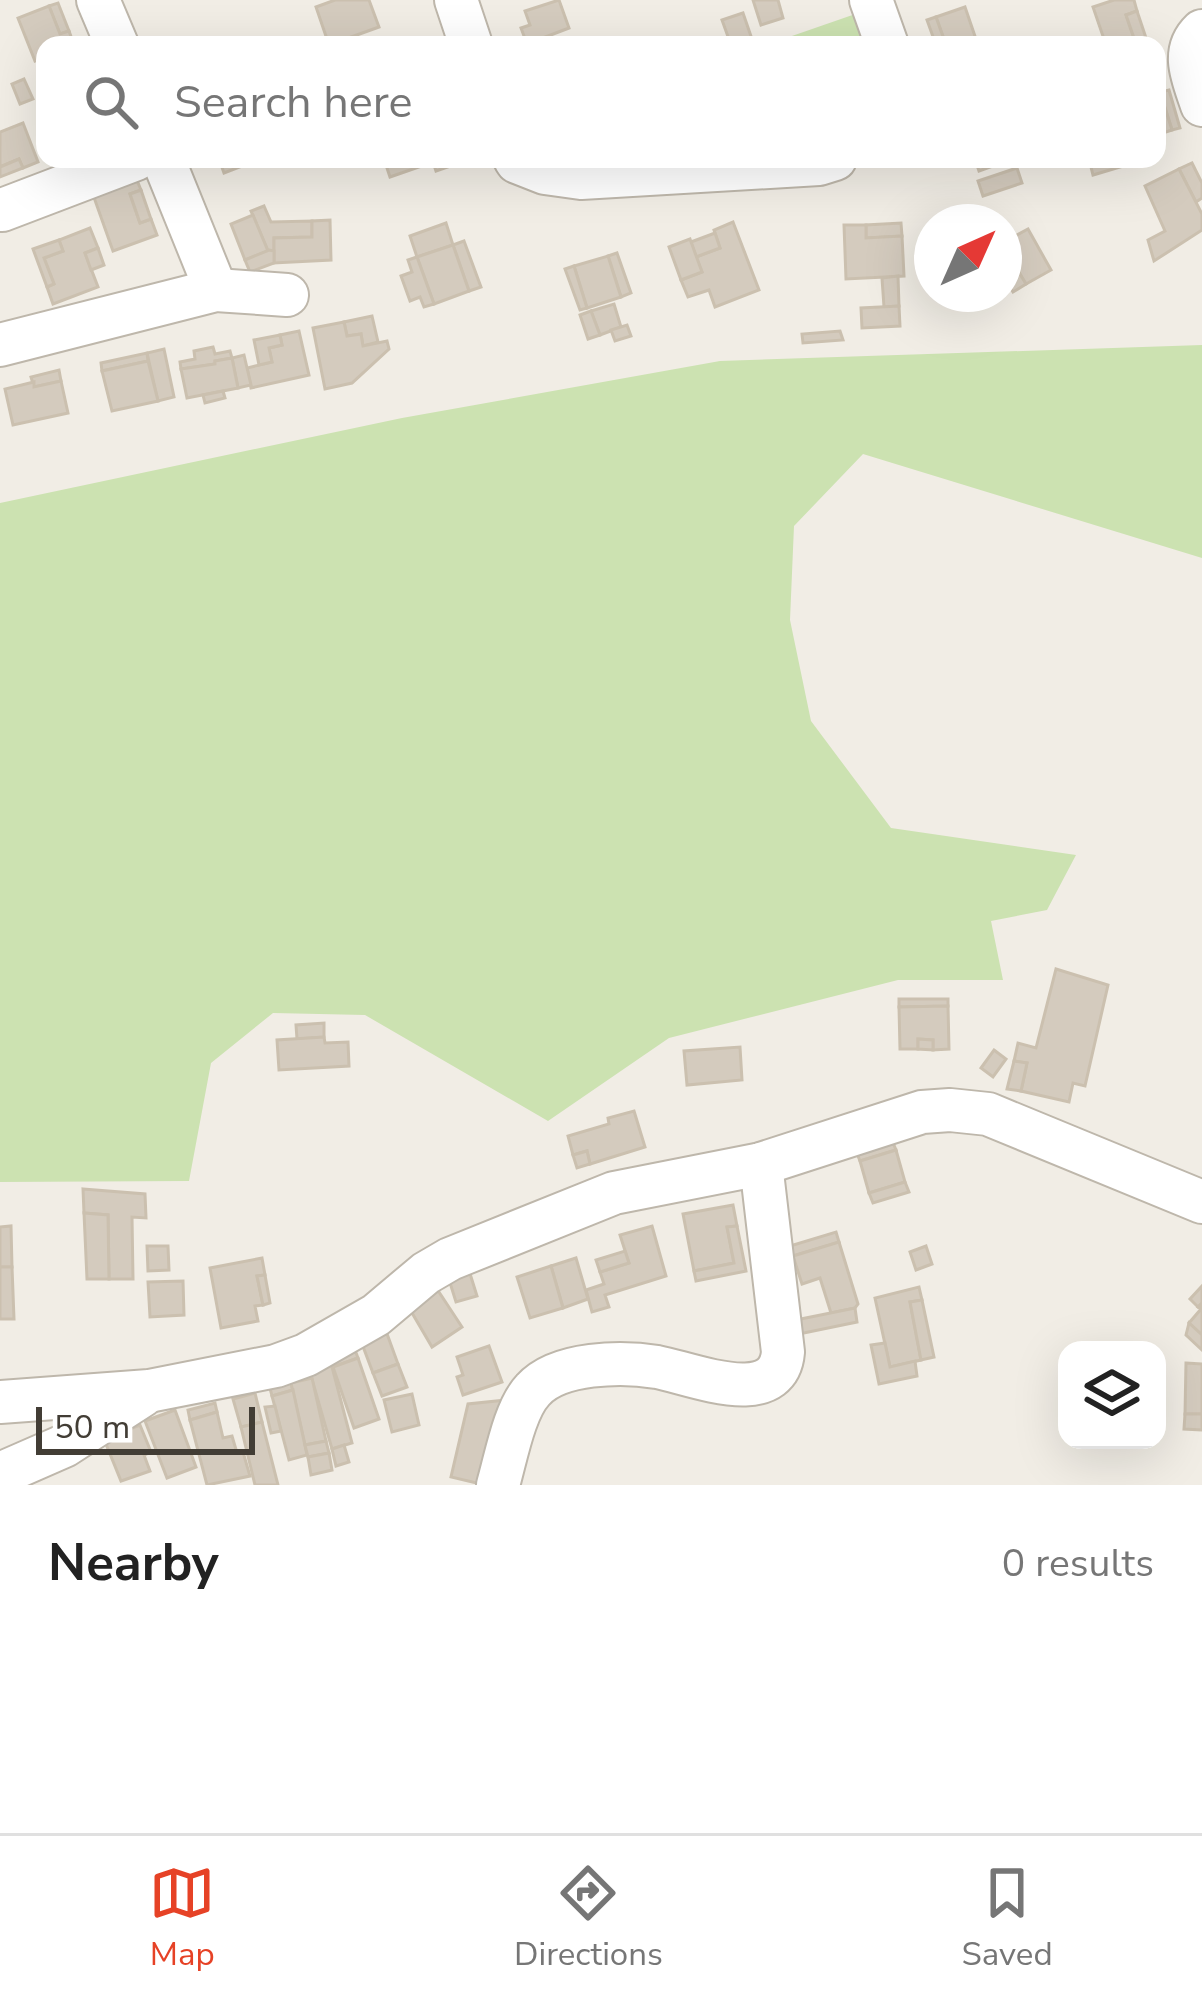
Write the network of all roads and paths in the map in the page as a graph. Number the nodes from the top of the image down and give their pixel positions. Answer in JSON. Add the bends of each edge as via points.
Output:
{"nodes":[{"id":1,"x":98,"y":0,"type":"edge"},
{"id":2,"x":456,"y":0,"type":"edge"},
{"id":3,"x":872,"y":0,"type":"edge"},
{"id":4,"x":1202,"y":31,"type":"edge"},
{"id":5,"x":113,"y":36,"type":"edge"},
{"id":6,"x":468,"y":36,"type":"edge"},
{"id":7,"x":884,"y":36,"type":"edge"},
{"id":8,"x":1202,"y":105,"type":"edge"},
{"id":9,"x":112,"y":168,"type":"edge"},
{"id":10,"x":167,"y":168,"type":"edge"},
{"id":11,"x":533,"y":168,"type":"edge"},
{"id":12,"x":751,"y":168,"type":"edge"},
{"id":13,"x":2,"y":210,"type":"edge"},
{"id":14,"x":217,"y":290,"type":"junction"},
{"id":15,"x":287,"y":295,"type":"dead end"},
{"id":16,"x":0,"y":345,"type":"edge"},
{"id":17,"x":761,"y":1165,"type":"junction"},
{"id":18,"x":1202,"y":1202,"type":"edge"},
{"id":19,"x":149,"y":1391,"type":"junction"},
{"id":20,"x":0,"y":1402,"type":"edge"},
{"id":21,"x":0,"y":1474,"type":"edge"},
{"id":22,"x":497,"y":1485,"type":"edge"}],
"edges":[{"from":1,"to":5,"type":"street"},
{"from":2,"to":6,"type":"street"},
{"from":3,"to":7,"type":"street"},
{"from":4,"to":8,"type":"street","via":[[1189,50]]},
{"from":9,"to":13,"type":"street"},
{"from":10,"to":14,"type":"street"},
{"from":11,"to":12,"type":"street","via":[[581,178]]},
{"from":14,"to":15,"type":"street"},
{"from":14,"to":16,"type":"street"},
{"from":17,"to":18,"type":"street","via":[[950,1110],[988,1114]]},
{"from":17,"to":19,"type":"street","via":[[614,1193],[451,1259],[376,1316],[306,1355]]},
{"from":17,"to":22,"type":"street","via":[[782,1367],[771,1380],[748,1384],[652,1366],[588,1365],[552,1376],[524,1401]]},
{"from":19,"to":20,"type":"street"},
{"from":19,"to":21,"type":"street","via":[[64,1447]]}]}
